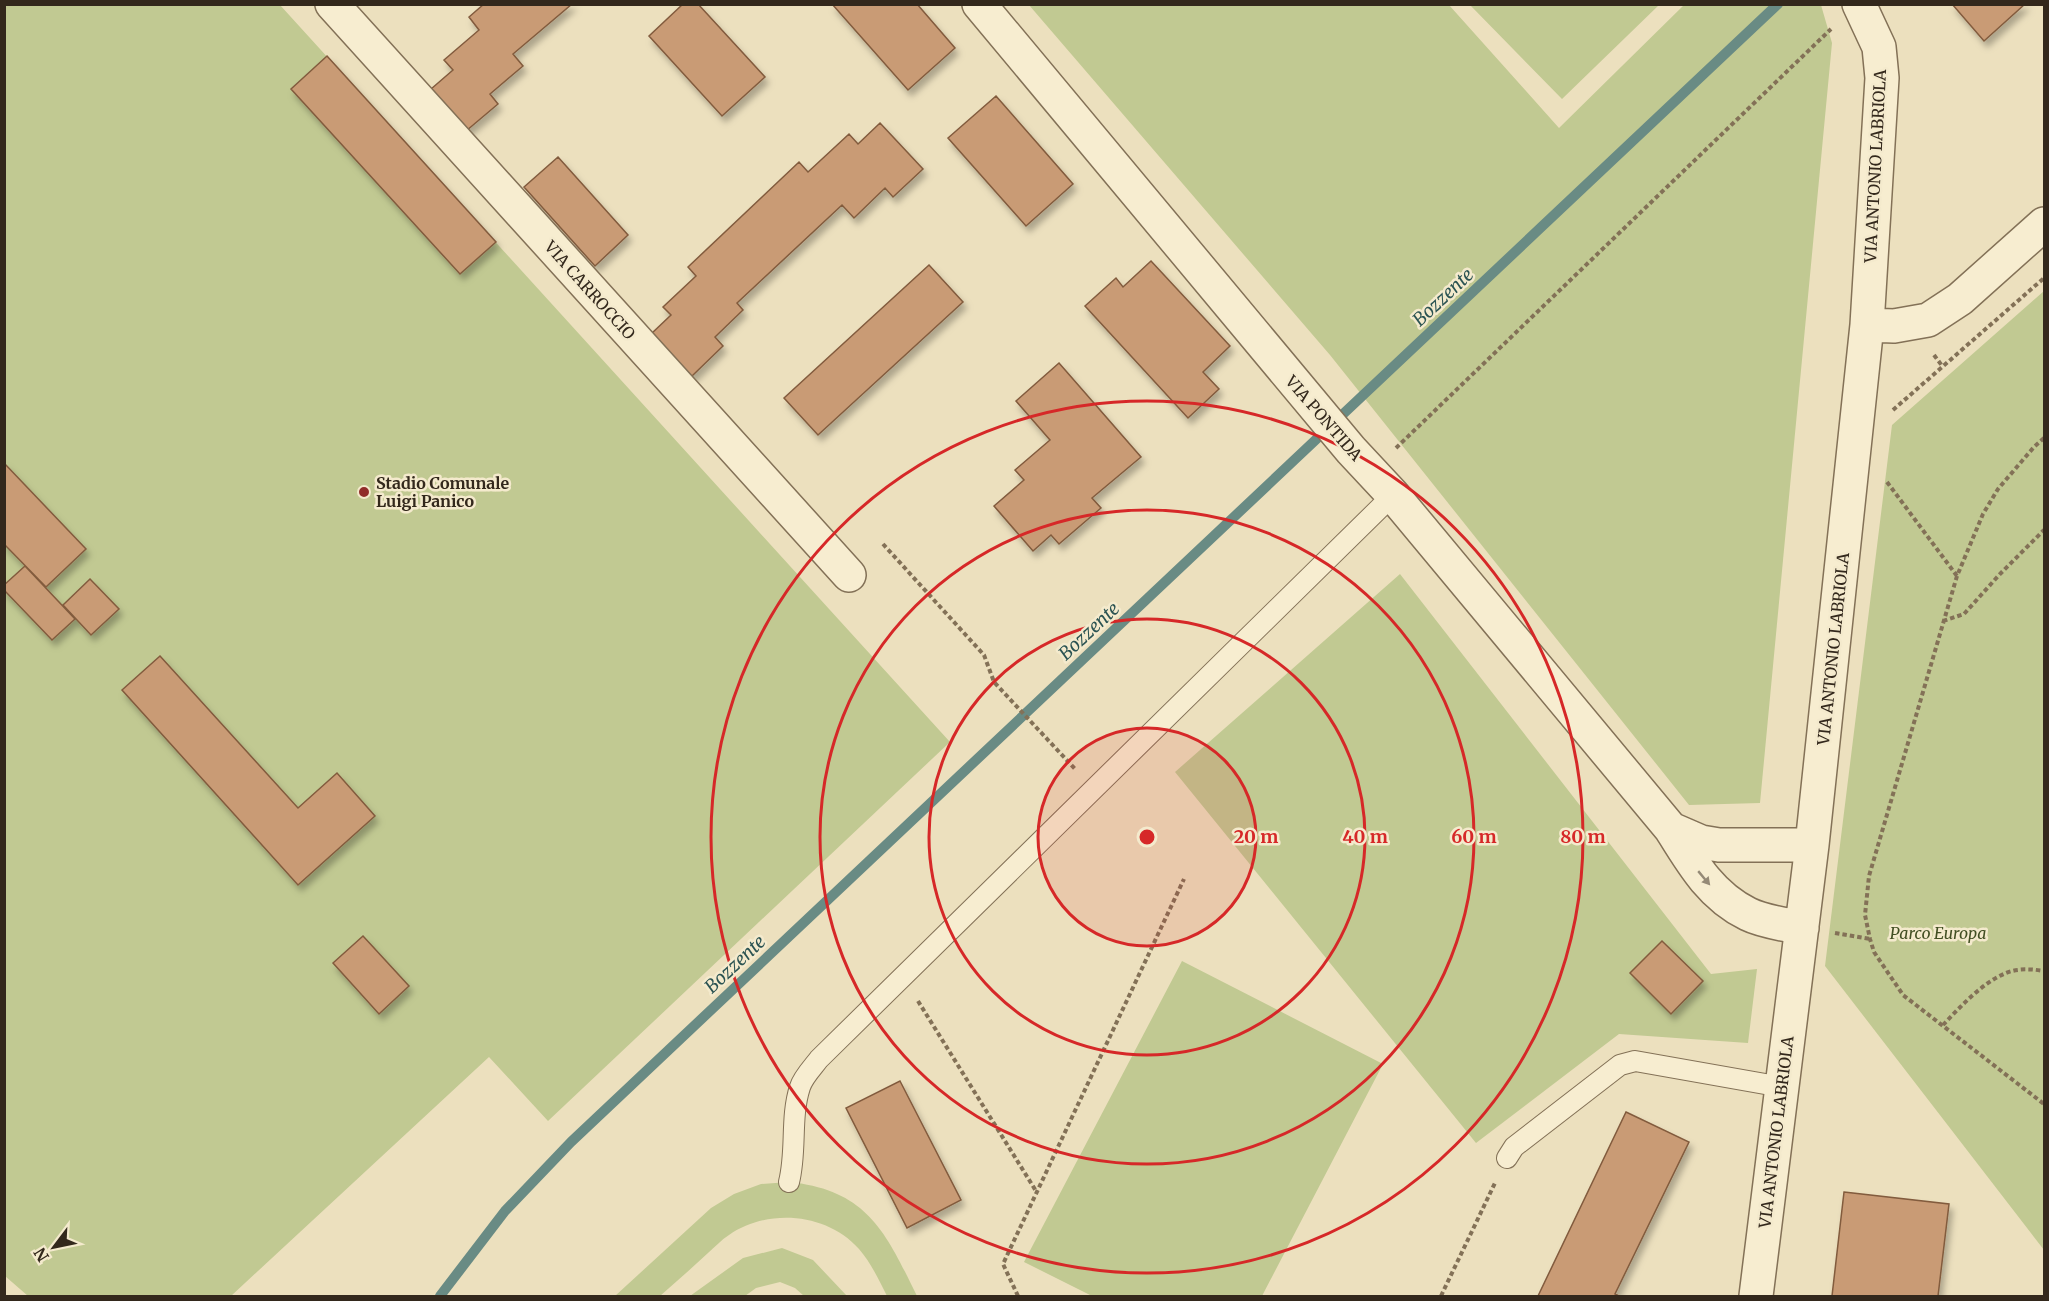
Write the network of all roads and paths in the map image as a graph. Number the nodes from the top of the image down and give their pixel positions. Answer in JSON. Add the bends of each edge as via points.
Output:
{"nodes":[{"id":1,"x":332,"y":4,"type":"edge"},
{"id":2,"x":980,"y":4,"type":"edge"},
{"id":3,"x":1849,"y":13,"type":"edge"},
{"id":4,"x":2044,"y":224,"type":"edge"},
{"id":5,"x":2044,"y":278,"type":"edge"},
{"id":6,"x":1867,"y":325,"type":"junction"},
{"id":7,"x":1859,"y":401,"type":"junction"},
{"id":8,"x":2044,"y":438,"type":"edge"},
{"id":9,"x":1361,"y":461,"type":"junction"},
{"id":10,"x":1883,"y":477,"type":"dead end"},
{"id":11,"x":1393,"y":495,"type":"junction"},
{"id":12,"x":2044,"y":530,"type":"edge"},
{"id":13,"x":883,"y":544,"type":"dead end"},
{"id":14,"x":849,"y":574,"type":"dead end"},
{"id":15,"x":1957,"y":576,"type":"junction"},
{"id":16,"x":1943,"y":621,"type":"junction"},
{"id":17,"x":1093,"y":790,"type":"junction"},
{"id":18,"x":1671,"y":830,"type":"junction"},
{"id":19,"x":1812,"y":845,"type":"junction"},
{"id":20,"x":1184,"y":879,"type":"dead end"},
{"id":21,"x":1802,"y":928,"type":"junction"},
{"id":22,"x":2044,"y":971,"type":"edge"},
{"id":23,"x":903,"y":977,"type":"junction"},
{"id":24,"x":1943,"y":1025,"type":"junction"},
{"id":25,"x":1782,"y":1087,"type":"junction"},
{"id":26,"x":2044,"y":1104,"type":"edge"},
{"id":27,"x":1506,"y":1158,"type":"joint"},
{"id":28,"x":789,"y":1182,"type":"dead end"},
{"id":29,"x":1037,"y":1191,"type":"junction"},
{"id":30,"x":1018,"y":1296,"type":"edge"},
{"id":31,"x":1441,"y":1296,"type":"edge"},
{"id":32,"x":1756,"y":1296,"type":"edge"}],
"edges":[{"from":1,"to":14,"type":"street","name":"VIA CARROCCIO"},
{"from":2,"to":9,"type":"street","name":"VIA PONTIDA"},
{"from":3,"to":6,"type":"street","name":"VIA ANTONIO LABRIOLA","via":[[1879,47],[1882,78]]},
{"from":3,"to":9,"type":"path"},
{"from":4,"to":6,"type":"street","via":[[1960,299],[1928,320],[1894,326]]},
{"from":5,"to":7,"type":"path","via":[[1887,415]]},
{"from":6,"to":7,"type":"street","name":"VIA ANTONIO LABRIOLA"},
{"from":7,"to":19,"type":"street","name":"VIA ANTONIO LABRIOLA"},
{"from":8,"to":15,"type":"path","via":[[1993,497]]},
{"from":9,"to":11,"type":"street","name":"VIA PONTIDA"},
{"from":10,"to":15,"type":"path"},
{"from":11,"to":17,"type":"lane"},
{"from":11,"to":18,"type":"street","name":"VIA PONTIDA"},
{"from":12,"to":16,"type":"path","via":[[1964,614]]},
{"from":13,"to":17,"type":"path","via":[[984,655],[994,682]]},
{"from":15,"to":16,"type":"path"},
{"from":16,"to":24,"type":"path","via":[[1869,876],[1865,915],[1874,952],[1888,974],[1903,995]]},
{"from":17,"to":23,"type":"lane"},
{"from":18,"to":19,"type":"street","name":"VIA PONTIDA","via":[[1719,845]]},
{"from":18,"to":21,"type":"street","name":"VIA PONTIDA","one_way":true,"via":[[1701,877],[1724,899],[1750,915]]},
{"from":19,"to":21,"type":"street","name":"VIA ANTONIO LABRIOLA"},
{"from":20,"to":29,"type":"path"},
{"from":21,"to":25,"type":"street","name":"VIA ANTONIO LABRIOLA"},
{"from":22,"to":24,"type":"path","via":[[2007,972],[1964,1002]]},
{"from":23,"to":28,"type":"lane","via":[[819,1059],[801,1085],[794,1116],[794,1162]]},
{"from":23,"to":29,"type":"path"},
{"from":24,"to":26,"type":"path"},
{"from":25,"to":27,"type":"lane","via":[[1635,1061],[1620,1065],[1514,1147]]},
{"from":25,"to":32,"type":"street","name":"VIA ANTONIO LABRIOLA"},
{"from":27,"to":31,"type":"path"},
{"from":29,"to":30,"type":"path","via":[[1003,1264]]}]}
